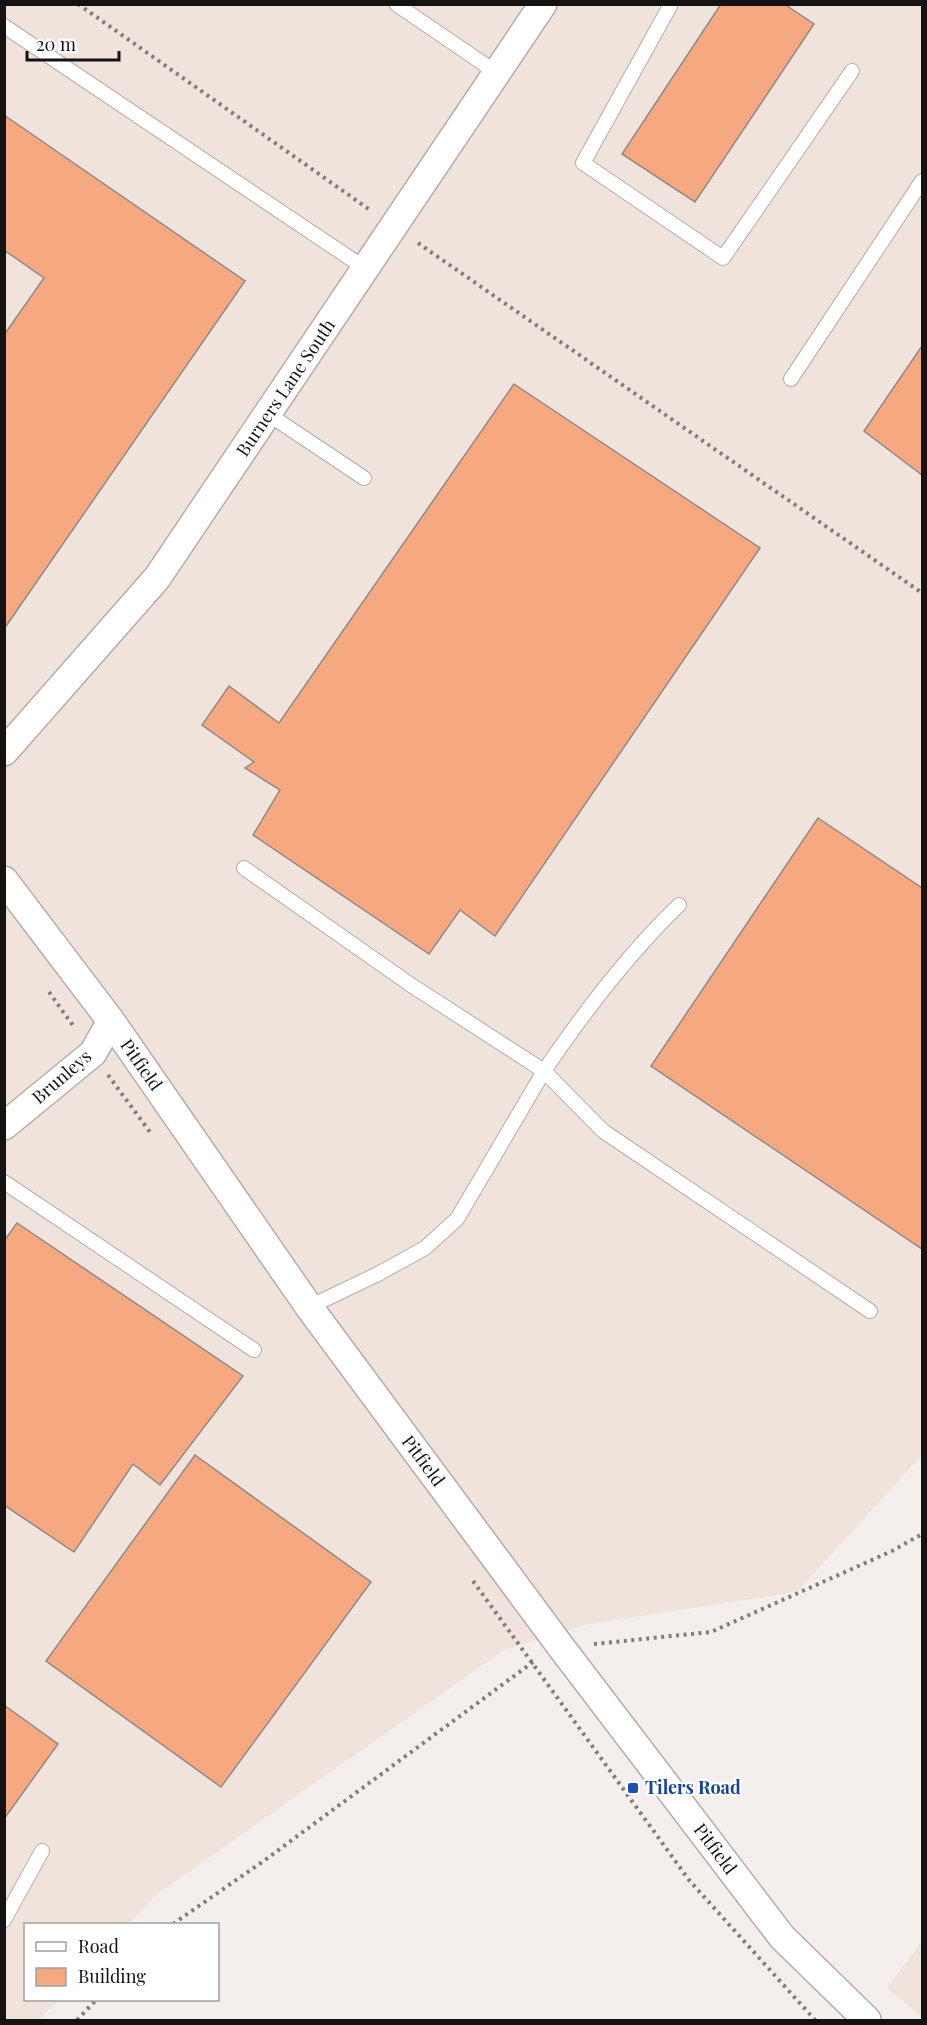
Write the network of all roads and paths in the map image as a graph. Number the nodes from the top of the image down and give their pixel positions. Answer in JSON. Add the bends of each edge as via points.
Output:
{"nodes":[{"id":1,"x":78,"y":4,"type":"edge"},
{"id":2,"x":396,"y":4,"type":"edge"},
{"id":3,"x":543,"y":4,"type":"edge"},
{"id":4,"x":668,"y":4,"type":"edge"},
{"id":5,"x":4,"y":26,"type":"edge"},
{"id":6,"x":852,"y":71,"type":"dead end"},
{"id":7,"x":497,"y":73,"type":"junction"},
{"id":8,"x":922,"y":181,"type":"edge"},
{"id":9,"x":394,"y":227,"type":"junction"},
{"id":10,"x":366,"y":269,"type":"junction"},
{"id":11,"x":791,"y":379,"type":"dead end"},
{"id":12,"x":268,"y":414,"type":"junction"},
{"id":13,"x":364,"y":478,"type":"dead end"},
{"id":14,"x":922,"y":593,"type":"edge"},
{"id":15,"x":4,"y":752,"type":"edge"},
{"id":16,"x":244,"y":868,"type":"dead end"},
{"id":17,"x":4,"y":880,"type":"edge"},
{"id":18,"x":679,"y":905,"type":"dead end"},
{"id":19,"x":111,"y":1022,"type":"junction"},
{"id":20,"x":544,"y":1071,"type":"junction"},
{"id":21,"x":4,"y":1126,"type":"edge"},
{"id":22,"x":4,"y":1182,"type":"edge"},
{"id":23,"x":309,"y":1307,"type":"junction"},
{"id":24,"x":870,"y":1311,"type":"dead end"},
{"id":25,"x":254,"y":1350,"type":"dead end"},
{"id":26,"x":922,"y":1534,"type":"edge"},
{"id":27,"x":561,"y":1647,"type":"junction"},
{"id":28,"x":42,"y":1851,"type":"dead end"},
{"id":29,"x":4,"y":1920,"type":"edge"},
{"id":30,"x":174,"y":1923,"type":"edge"},
{"id":31,"x":95,"y":2001,"type":"edge"},
{"id":32,"x":77,"y":2020,"type":"edge"},
{"id":33,"x":867,"y":2020,"type":"edge"}],
"edges":[{"from":1,"to":9,"type":"path"},
{"from":2,"to":7,"type":"lane"},
{"from":3,"to":7,"type":"street","name":"Burners Lane South"},
{"from":4,"to":6,"type":"lane","via":[[583,163],[723,258]]},
{"from":5,"to":10,"type":"lane"},
{"from":7,"to":9,"type":"street","name":"Burners Lane South"},
{"from":8,"to":11,"type":"lane"},
{"from":9,"to":10,"type":"street","name":"Burners Lane South"},
{"from":9,"to":14,"type":"path"},
{"from":10,"to":12,"type":"street","name":"Burners Lane South"},
{"from":12,"to":13,"type":"lane"},
{"from":12,"to":15,"type":"street","name":"Burners Lane South","via":[[157,578]]},
{"from":16,"to":20,"type":"lane","via":[[411,985]]},
{"from":17,"to":19,"type":"street","name":"Pitfield"},
{"from":18,"to":20,"type":"lane","via":[[614,974]]},
{"from":19,"to":21,"type":"street","name":"Brunleys","via":[[93,1053]]},
{"from":19,"to":23,"type":"street","name":"Pitfield"},
{"from":20,"to":23,"type":"lane","via":[[457,1219],[425,1248]]},
{"from":20,"to":24,"type":"lane","via":[[603,1131]]},
{"from":22,"to":25,"type":"lane"},
{"from":23,"to":27,"type":"street","name":"Pitfield"},
{"from":26,"to":27,"type":"path","via":[[711,1632]]},
{"from":27,"to":30,"type":"path","via":[[531,1663],[266,1860]]},
{"from":27,"to":33,"type":"street","name":"Pitfield","via":[[782,1937]]},
{"from":28,"to":29,"type":"lane"},
{"from":31,"to":32,"type":"path"}]}
